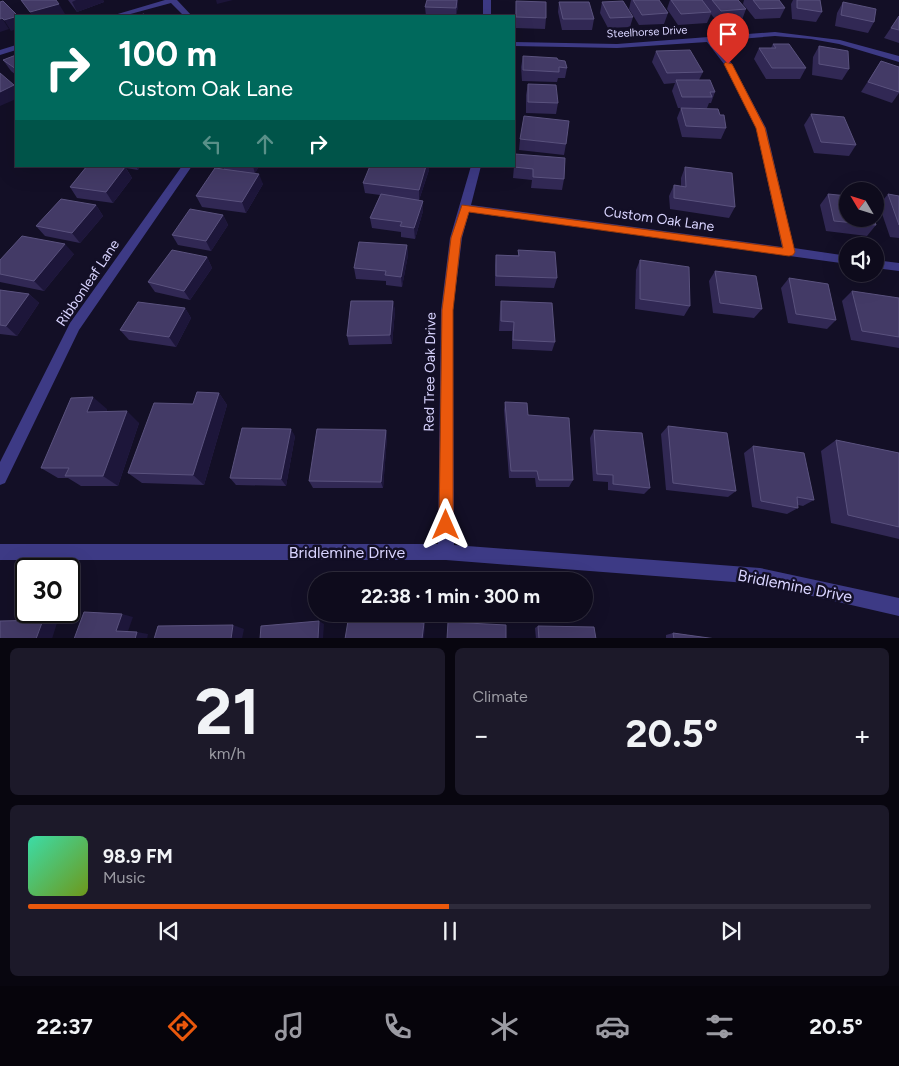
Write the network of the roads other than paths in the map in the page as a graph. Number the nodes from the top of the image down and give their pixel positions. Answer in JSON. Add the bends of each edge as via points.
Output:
{"nodes":[{"id":1,"x":173,"y":0,"type":"edge"},
{"id":2,"x":487,"y":0,"type":"edge"},
{"id":3,"x":119,"y":15,"type":"edge"},
{"id":4,"x":187,"y":15,"type":"edge"},
{"id":5,"x":487,"y":15,"type":"edge"},
{"id":6,"x":710,"y":40,"type":"junction"},
{"id":7,"x":515,"y":44,"type":"edge"},
{"id":8,"x":15,"y":46,"type":"edge"},
{"id":9,"x":0,"y":53,"type":"edge"},
{"id":10,"x":899,"y":59,"type":"edge"},
{"id":11,"x":186,"y":167,"type":"edge"},
{"id":12,"x":476,"y":167,"type":"edge"},
{"id":13,"x":466,"y":208,"type":"junction"},
{"id":14,"x":789,"y":252,"type":"junction"},
{"id":15,"x":839,"y":259,"type":"edge"},
{"id":16,"x":884,"y":265,"type":"edge"},
{"id":17,"x":899,"y":267,"type":"edge"},
{"id":18,"x":0,"y":478,"type":"edge"},
{"id":19,"x":0,"y":552,"type":"edge"},
{"id":20,"x":446,"y":552,"type":"junction"},
{"id":21,"x":899,"y":607,"type":"edge"}],
"edges":[{"from":1,"to":3,"type":"street"},
{"from":1,"to":4,"type":"street"},
{"from":2,"to":5,"type":"street"},
{"from":6,"to":7,"type":"street","name":"Steelhorse Drive","via":[[617,46]]},
{"from":6,"to":10,"type":"street","name":"Steelhorse Drive","via":[[775,34],[811,37],[866,48]]},
{"from":6,"to":14,"type":"street","via":[[728,64],[761,128]]},
{"from":8,"to":9,"type":"street"},
{"from":11,"to":18,"type":"street","name":"Ribbonleaf Lane","via":[[74,327]]},
{"from":12,"to":13,"type":"street","name":"Red Tree Oak Drive"},
{"from":13,"to":14,"type":"street","name":"Custom Oak Lane"},
{"from":13,"to":20,"type":"street","name":"Red Tree Oak Drive","via":[[456,238],[447,310]]},
{"from":14,"to":15,"type":"street","name":"Custom Oak Lane"},
{"from":16,"to":17,"type":"street"},
{"from":19,"to":20,"type":"street","name":"Bridlemine Drive"},
{"from":20,"to":21,"type":"street","name":"Bridlemine Drive","via":[[760,576]]}]}
